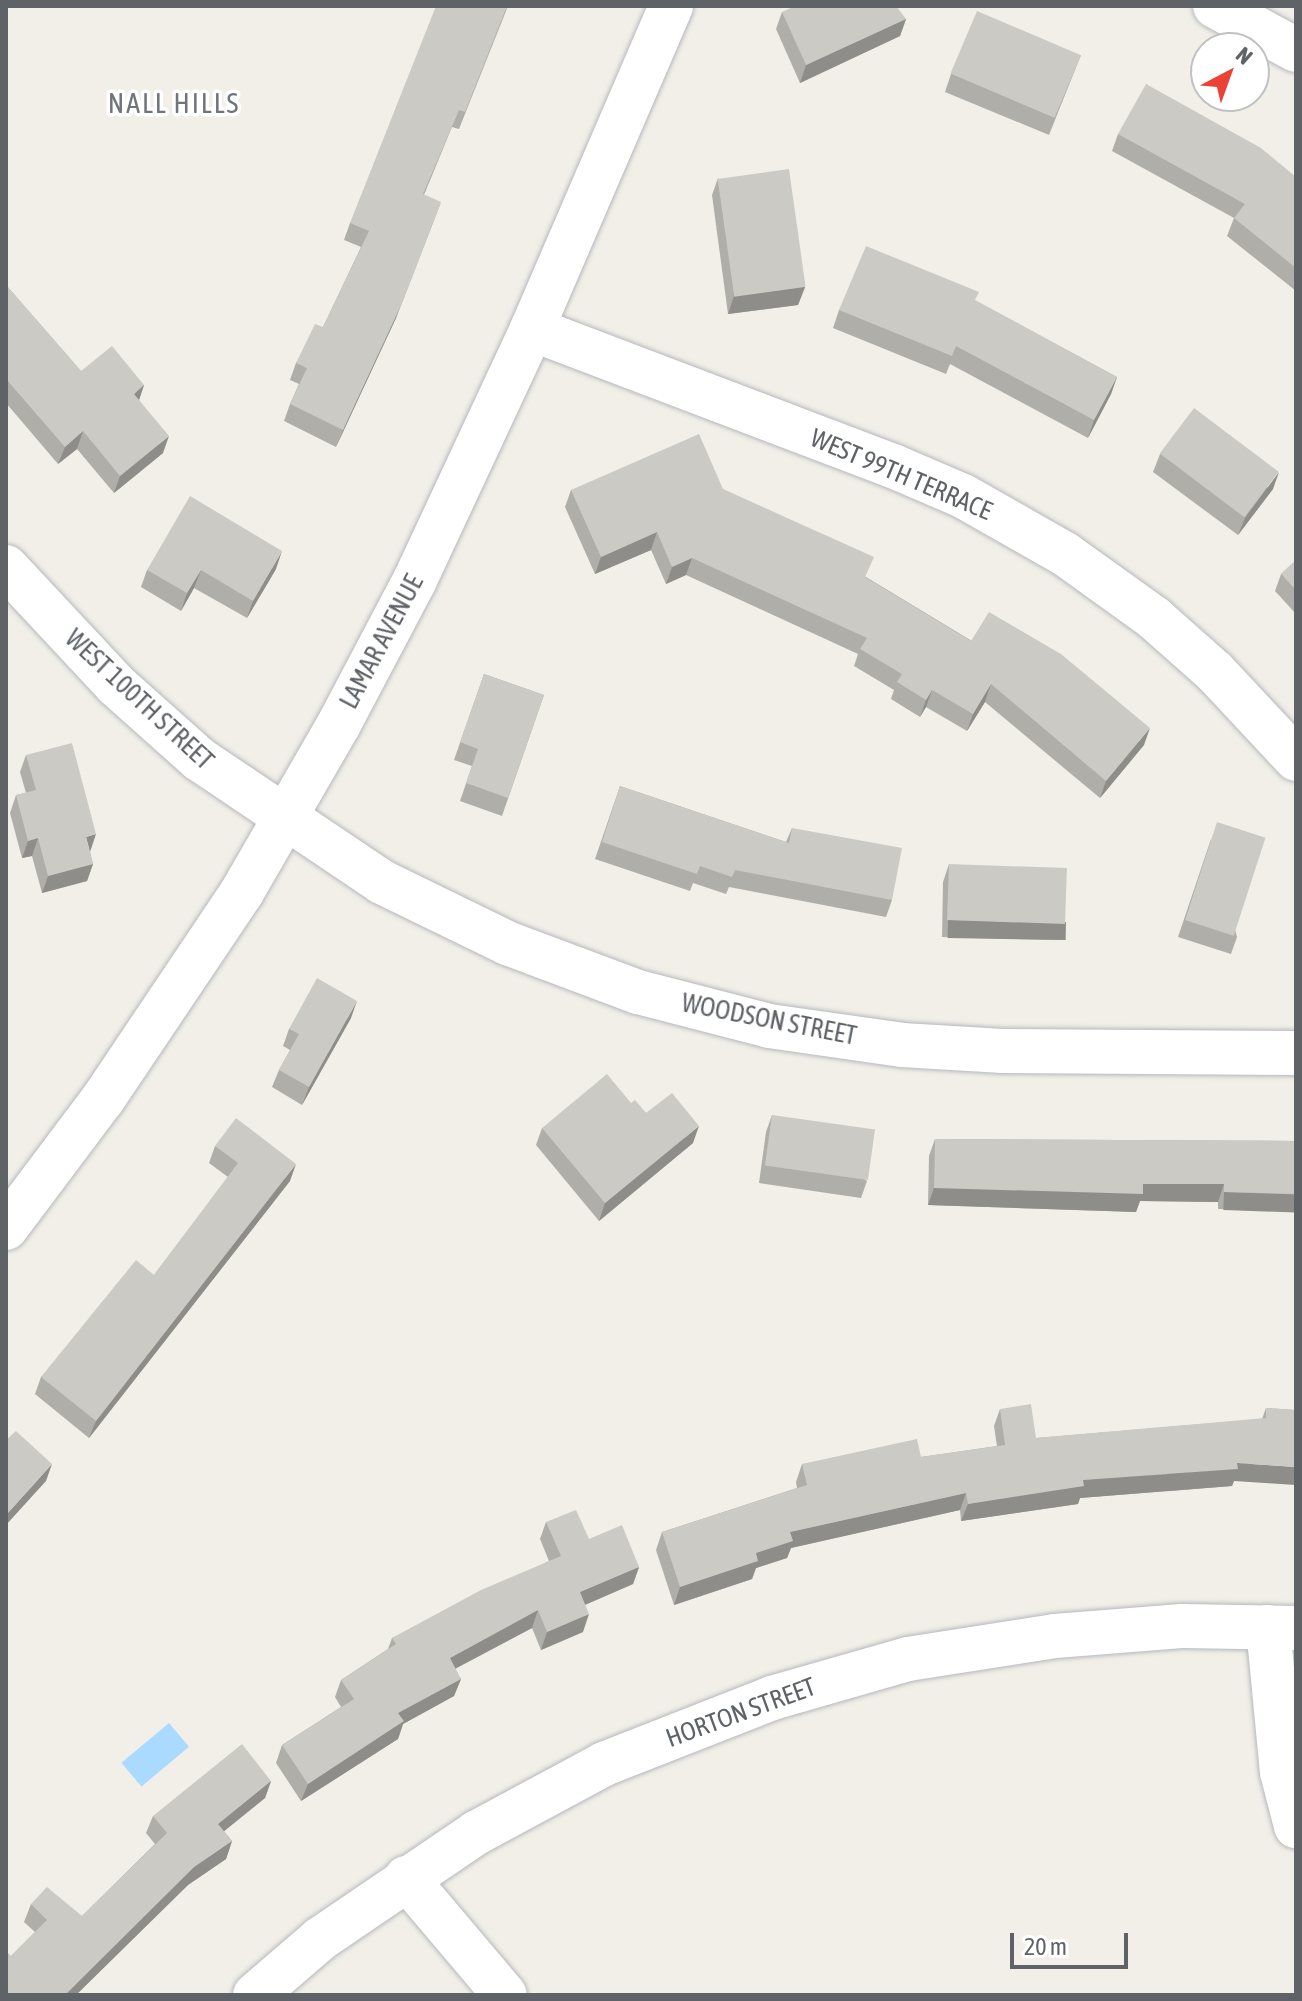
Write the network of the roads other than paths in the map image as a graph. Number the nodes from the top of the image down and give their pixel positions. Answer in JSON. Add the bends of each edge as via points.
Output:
{"nodes":[{"id":1,"x":671,"y":6,"type":"edge"},
{"id":2,"x":1215,"y":6,"type":"edge"},
{"id":3,"x":1288,"y":32,"type":"edge"},
{"id":4,"x":532,"y":329,"type":"junction"},
{"id":5,"x":6,"y":567,"type":"edge"},
{"id":6,"x":1296,"y":759,"type":"edge"},
{"id":7,"x":284,"y":820,"type":"junction"},
{"id":8,"x":1296,"y":1053,"type":"edge"},
{"id":9,"x":6,"y":1228,"type":"edge"},
{"id":10,"x":1282,"y":1628,"type":"edge"},
{"id":11,"x":1296,"y":1826,"type":"edge"},
{"id":12,"x":406,"y":1878,"type":"junction"},
{"id":13,"x":255,"y":1995,"type":"edge"},
{"id":14,"x":505,"y":1995,"type":"edge"}],
"edges":[{"from":1,"to":4,"type":"street","name":"LAMAR AVENUE"},
{"from":2,"to":3,"type":"street"},
{"from":4,"to":6,"type":"street","name":"WEST 99TH TERRACE","via":[[963,496],[1065,554],[1154,618],[1215,672]]},
{"from":4,"to":7,"type":"street","name":"LAMAR AVENUE","via":[[414,582]]},
{"from":5,"to":7,"type":"street","name":"WEST 100TH STREET","via":[[116,685],[199,759]]},
{"from":7,"to":8,"type":"street","name":"WOODSON STREET","via":[[382,882],[507,943],[638,992],[769,1026],[902,1045],[1003,1051]]},
{"from":7,"to":9,"type":"street","name":"LAMAR AVENUE","via":[[103,1099]]},
{"from":10,"to":11,"type":"street","via":[[1282,1772]]},
{"from":10,"to":12,"type":"street","name":"HORTON STREET","via":[[1182,1626],[1055,1636],[908,1659],[772,1698],[604,1764],[476,1833]]},
{"from":12,"to":13,"type":"street","name":"HORTON STREET","via":[[320,1939]]},
{"from":12,"to":14,"type":"street"}]}
